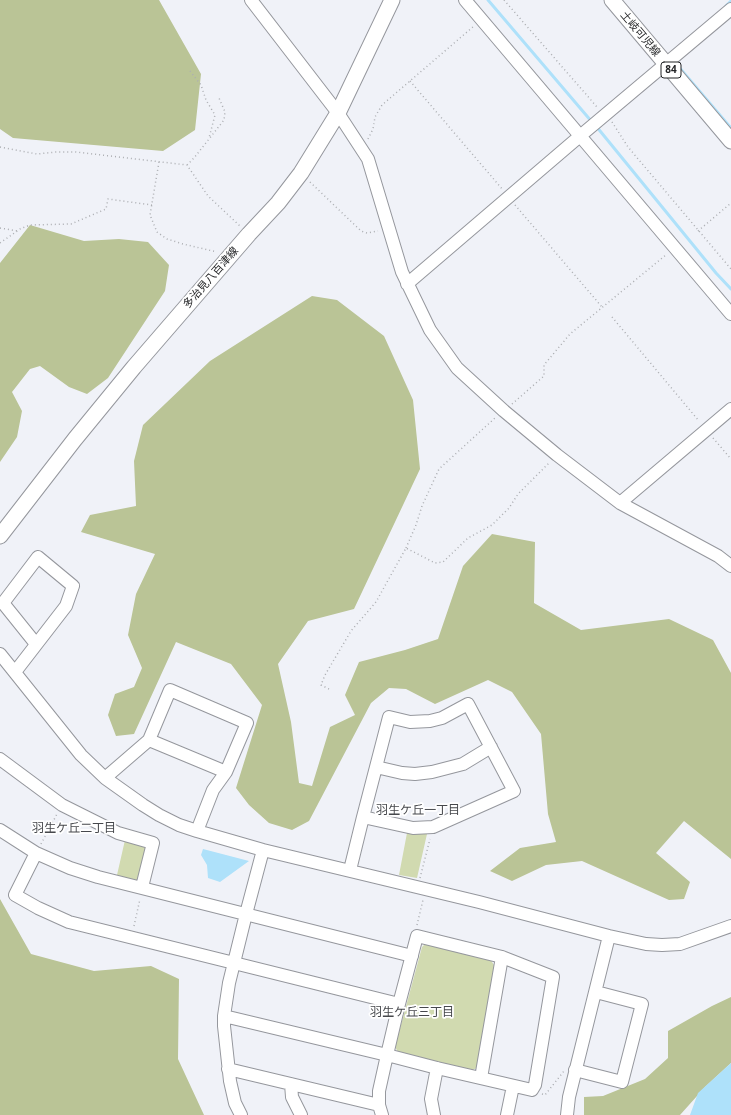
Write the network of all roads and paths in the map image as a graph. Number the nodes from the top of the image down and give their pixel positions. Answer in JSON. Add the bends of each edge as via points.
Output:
{"nodes":[{"id":1,"x":392,"y":0,"type":"edge"},
{"id":2,"x":465,"y":0,"type":"edge"},
{"id":3,"x":504,"y":0,"type":"edge"},
{"id":4,"x":612,"y":0,"type":"edge"},
{"id":5,"x":253,"y":1,"type":"edge"},
{"id":6,"x":731,"y":9,"type":"edge"},
{"id":7,"x":481,"y":20,"type":"junction"},
{"id":8,"x":666,"y":64,"type":"junction"},
{"id":9,"x":190,"y":71,"type":"dead end"},
{"id":10,"x":219,"y":98,"type":"dead end"},
{"id":11,"x":338,"y":113,"type":"junction"},
{"id":12,"x":603,"y":117,"type":"junction"},
{"id":13,"x":580,"y":136,"type":"junction"},
{"id":14,"x":209,"y":140,"type":"junction"},
{"id":15,"x":731,"y":141,"type":"edge"},
{"id":16,"x":0,"y":147,"type":"edge"},
{"id":17,"x":360,"y":148,"type":"junction"},
{"id":18,"x":159,"y":162,"type":"junction"},
{"id":19,"x":187,"y":165,"type":"junction"},
{"id":20,"x":301,"y":174,"type":"junction"},
{"id":21,"x":731,"y":203,"type":"edge"},
{"id":22,"x":152,"y":205,"type":"junction"},
{"id":23,"x":0,"y":228,"type":"edge"},
{"id":24,"x":390,"y":229,"type":"junction"},
{"id":25,"x":18,"y":231,"type":"junction"},
{"id":26,"x":698,"y":231,"type":"junction"},
{"id":27,"x":249,"y":234,"type":"junction"},
{"id":28,"x":0,"y":243,"type":"edge"},
{"id":29,"x":675,"y":248,"type":"junction"},
{"id":30,"x":228,"y":259,"type":"junction"},
{"id":31,"x":731,"y":269,"type":"edge"},
{"id":32,"x":407,"y":284,"type":"junction"},
{"id":33,"x":731,"y":314,"type":"edge"},
{"id":34,"x":612,"y":317,"type":"dead end"},
{"id":35,"x":731,"y":409,"type":"edge"},
{"id":36,"x":504,"y":411,"type":"junction"},
{"id":37,"x":706,"y":430,"type":"junction"},
{"id":38,"x":557,"y":454,"type":"junction"},
{"id":39,"x":731,"y":459,"type":"edge"},
{"id":40,"x":620,"y":503,"type":"junction"},
{"id":41,"x":0,"y":536,"type":"edge"},
{"id":42,"x":406,"y":548,"type":"junction"},
{"id":43,"x":731,"y":566,"type":"edge"},
{"id":44,"x":36,"y":644,"type":"junction"},
{"id":45,"x":0,"y":654,"type":"edge"},
{"id":46,"x":15,"y":672,"type":"junction"},
{"id":47,"x":329,"y":689,"type":"dead end"},
{"id":48,"x":149,"y":740,"type":"junction"},
{"id":49,"x":490,"y":747,"type":"junction"},
{"id":50,"x":0,"y":759,"type":"edge"},
{"id":51,"x":376,"y":767,"type":"junction"},
{"id":52,"x":226,"y":772,"type":"junction"},
{"id":53,"x":105,"y":778,"type":"junction"},
{"id":54,"x":62,"y":805,"type":"junction"},
{"id":55,"x":363,"y":817,"type":"junction"},
{"id":56,"x":434,"y":827,"type":"junction"},
{"id":57,"x":0,"y":830,"type":"edge"},
{"id":58,"x":197,"y":831,"type":"junction"},
{"id":59,"x":264,"y":850,"type":"junction"},
{"id":60,"x":36,"y":853,"type":"junction"},
{"id":61,"x":350,"y":870,"type":"junction"},
{"id":62,"x":142,"y":887,"type":"junction"},
{"id":63,"x":422,"y":888,"type":"junction"},
{"id":64,"x":246,"y":914,"type":"junction"},
{"id":65,"x":731,"y":926,"type":"edge"},
{"id":66,"x":417,"y":936,"type":"junction"},
{"id":67,"x":609,"y":936,"type":"junction"},
{"id":68,"x":131,"y":938,"type":"junction"},
{"id":69,"x":412,"y":956,"type":"junction"},
{"id":70,"x":502,"y":957,"type":"junction"},
{"id":71,"x":234,"y":964,"type":"junction"},
{"id":72,"x":596,"y":992,"type":"junction"},
{"id":73,"x":399,"y":1004,"type":"junction"},
{"id":74,"x":224,"y":1016,"type":"junction"},
{"id":75,"x":387,"y":1055,"type":"junction"},
{"id":76,"x":437,"y":1068,"type":"junction"},
{"id":77,"x":228,"y":1069,"type":"junction"},
{"id":78,"x":575,"y":1070,"type":"junction"},
{"id":79,"x":481,"y":1078,"type":"junction"},
{"id":80,"x":291,"y":1084,"type":"junction"},
{"id":81,"x":513,"y":1086,"type":"junction"},
{"id":82,"x":532,"y":1090,"type":"junction"},
{"id":83,"x":380,"y":1110,"type":"edge"},
{"id":84,"x":241,"y":1115,"type":"edge"},
{"id":85,"x":301,"y":1115,"type":"edge"},
{"id":86,"x":434,"y":1115,"type":"edge"},
{"id":87,"x":508,"y":1115,"type":"edge"},
{"id":88,"x":567,"y":1115,"type":"edge"}],
"edges":[{"from":1,"to":11,"type":"main road","name":"多治見八百津線"},
{"from":2,"to":7,"type":"street"},
{"from":3,"to":12,"type":"path"},
{"from":4,"to":8,"type":"main road","name":"土岐可児線","number":"84"},
{"from":5,"to":11,"type":"street"},
{"from":6,"to":8,"type":"street"},
{"from":7,"to":13,"type":"street"},
{"from":7,"to":17,"type":"path","via":[[382,105],[369,137]]},
{"from":8,"to":12,"type":"street"},
{"from":8,"to":15,"type":"main road","name":"土岐可児線","number":"84"},
{"from":9,"to":14,"type":"path","via":[[201,85],[215,115]]},
{"from":10,"to":14,"type":"path","via":[[226,112],[224,120]]},
{"from":11,"to":17,"type":"street"},
{"from":11,"to":20,"type":"main road","name":"多治見八百津線"},
{"from":12,"to":13,"type":"street"},
{"from":12,"to":26,"type":"path"},
{"from":13,"to":29,"type":"street"},
{"from":13,"to":32,"type":"street"},
{"from":14,"to":19,"type":"path"},
{"from":16,"to":18,"type":"path","via":[[37,154],[76,152]]},
{"from":17,"to":24,"type":"street","via":[[368,159]]},
{"from":18,"to":19,"type":"path"},
{"from":18,"to":22,"type":"path"},
{"from":19,"to":27,"type":"path","via":[[208,196]]},
{"from":20,"to":24,"type":"path","via":[[362,231],[367,233]]},
{"from":20,"to":27,"type":"main road","name":"多治見八百津線"},
{"from":21,"to":26,"type":"path"},
{"from":22,"to":25,"type":"path","via":[[108,199],[106,209],[71,224],[30,225]]},
{"from":22,"to":30,"type":"path","via":[[150,215],[157,232],[182,244],[220,252]]},
{"from":23,"to":25,"type":"path"},
{"from":24,"to":32,"type":"street"},
{"from":25,"to":28,"type":"path"},
{"from":26,"to":31,"type":"path"},
{"from":27,"to":30,"type":"main road","name":"多治見八百津線"},
{"from":29,"to":33,"type":"street"},
{"from":29,"to":36,"type":"path","via":[[570,334],[544,365],[544,376]]},
{"from":30,"to":41,"type":"main road","name":"多治見八百津線","via":[[134,367]]},
{"from":32,"to":36,"type":"street","via":[[430,330],[457,368]]},
{"from":34,"to":37,"type":"path"},
{"from":35,"to":37,"type":"street"},
{"from":36,"to":38,"type":"street"},
{"from":36,"to":42,"type":"path","via":[[439,470]]},
{"from":37,"to":39,"type":"path"},
{"from":37,"to":40,"type":"street"},
{"from":38,"to":40,"type":"street"},
{"from":38,"to":42,"type":"path","via":[[492,525],[468,538],[443,562],[435,563]]},
{"from":40,"to":43,"type":"street","via":[[718,556]]},
{"from":42,"to":47,"type":"path","via":[[376,602],[351,631],[325,675],[321,685]]},
{"from":44,"to":44,"type":"street","via":[[66,606],[73,586],[38,557],[3,603]]},
{"from":44,"to":46,"type":"street"},
{"from":45,"to":46,"type":"street"},
{"from":46,"to":53,"type":"street","via":[[81,755]]},
{"from":48,"to":52,"type":"street"},
{"from":48,"to":52,"type":"street","via":[[170,690],[247,723]]},
{"from":48,"to":53,"type":"street"},
{"from":49,"to":51,"type":"street","via":[[463,764],[432,772],[402,773]]},
{"from":49,"to":51,"type":"street","via":[[468,704],[442,718],[430,721],[410,722],[389,717]]},
{"from":49,"to":56,"type":"street","via":[[514,791]]},
{"from":50,"to":54,"type":"street"},
{"from":51,"to":55,"type":"street"},
{"from":52,"to":58,"type":"street","via":[[213,790]]},
{"from":53,"to":58,"type":"street","via":[[159,815]]},
{"from":54,"to":60,"type":"path"},
{"from":54,"to":62,"type":"street","via":[[118,833],[153,843]]},
{"from":55,"to":56,"type":"street","via":[[413,828]]},
{"from":55,"to":61,"type":"street"},
{"from":56,"to":63,"type":"path"},
{"from":57,"to":60,"type":"street"},
{"from":58,"to":59,"type":"street"},
{"from":59,"to":61,"type":"street"},
{"from":59,"to":64,"type":"street"},
{"from":60,"to":62,"type":"street","via":[[98,877]]},
{"from":60,"to":68,"type":"street","via":[[16,895],[69,922]]},
{"from":61,"to":63,"type":"street"},
{"from":62,"to":64,"type":"street"},
{"from":62,"to":68,"type":"path"},
{"from":63,"to":66,"type":"path","via":[[415,931]]},
{"from":63,"to":67,"type":"street"},
{"from":64,"to":69,"type":"street"},
{"from":64,"to":71,"type":"street"},
{"from":65,"to":67,"type":"street","via":[[680,944],[646,944]]},
{"from":66,"to":69,"type":"street"},
{"from":66,"to":70,"type":"street"},
{"from":67,"to":72,"type":"street"},
{"from":68,"to":71,"type":"street"},
{"from":69,"to":73,"type":"street"},
{"from":70,"to":79,"type":"street"},
{"from":70,"to":82,"type":"street","via":[[553,977],[535,1085]]},
{"from":71,"to":73,"type":"street"},
{"from":71,"to":74,"type":"street"},
{"from":72,"to":78,"type":"street"},
{"from":72,"to":78,"type":"street","via":[[642,1004],[622,1082]]},
{"from":73,"to":75,"type":"street"},
{"from":74,"to":75,"type":"street"},
{"from":74,"to":77,"type":"street"},
{"from":75,"to":76,"type":"street"},
{"from":75,"to":83,"type":"street","via":[[380,1091]]},
{"from":76,"to":79,"type":"street"},
{"from":76,"to":86,"type":"street","via":[[430,1099]]},
{"from":77,"to":80,"type":"street"},
{"from":77,"to":84,"type":"street","via":[[235,1103]]},
{"from":78,"to":82,"type":"path","via":[[566,1069],[545,1095]]},
{"from":78,"to":88,"type":"street"},
{"from":79,"to":81,"type":"street"},
{"from":80,"to":83,"type":"street"},
{"from":80,"to":85,"type":"street","via":[[292,1098]]},
{"from":81,"to":82,"type":"street"},
{"from":81,"to":87,"type":"street"}]}
